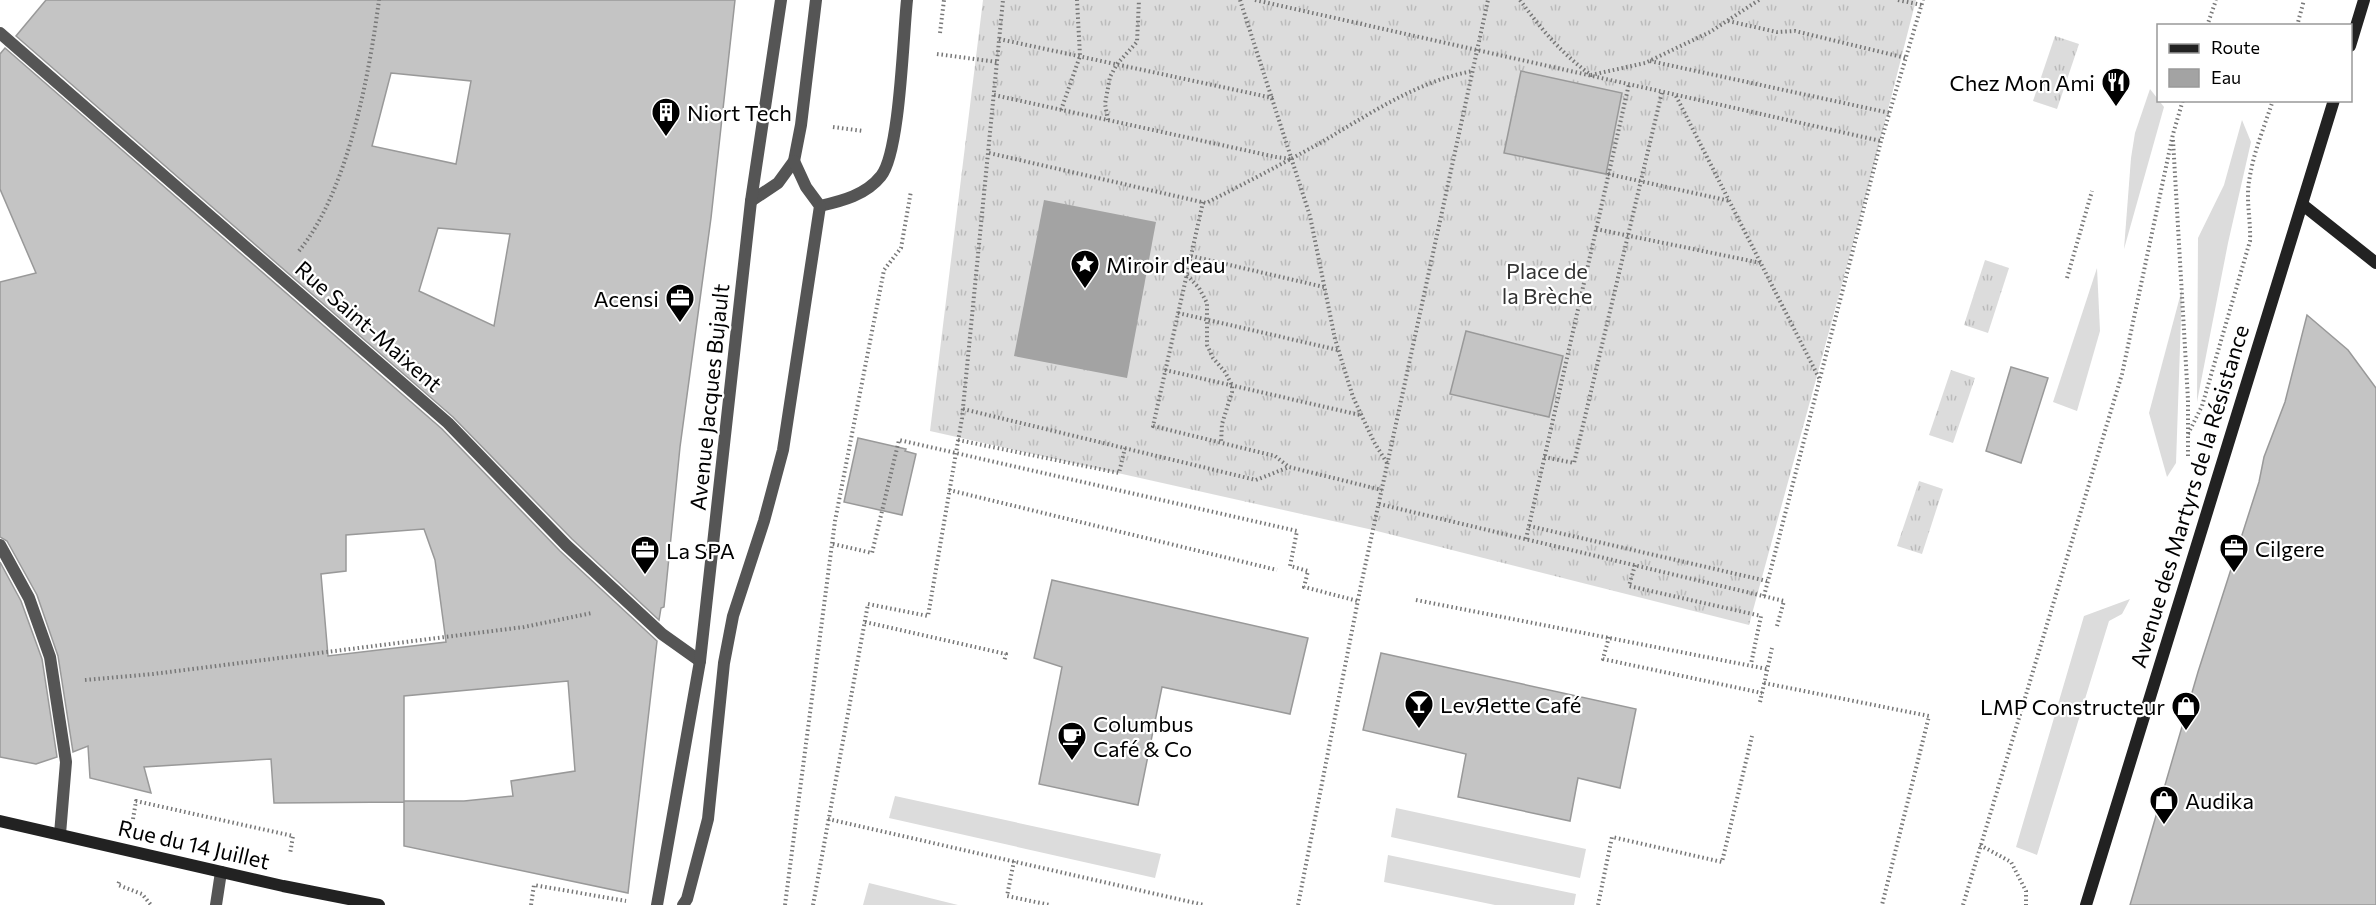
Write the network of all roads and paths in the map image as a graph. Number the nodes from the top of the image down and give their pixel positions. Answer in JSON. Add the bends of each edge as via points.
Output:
{"nodes":[{"id":1,"x":379,"y":0,"type":"edge"},
{"id":2,"x":781,"y":0,"type":"edge"},
{"id":3,"x":816,"y":0,"type":"edge"},
{"id":4,"x":907,"y":0,"type":"edge"},
{"id":5,"x":944,"y":0,"type":"edge"},
{"id":6,"x":1003,"y":0,"type":"edge"},
{"id":7,"x":1077,"y":0,"type":"edge"},
{"id":8,"x":1139,"y":0,"type":"edge"},
{"id":9,"x":1240,"y":0,"type":"edge"},
{"id":10,"x":1255,"y":0,"type":"edge"},
{"id":11,"x":1488,"y":0,"type":"edge"},
{"id":12,"x":1520,"y":0,"type":"edge"},
{"id":13,"x":1759,"y":0,"type":"edge"},
{"id":14,"x":1898,"y":0,"type":"edge"},
{"id":15,"x":2216,"y":0,"type":"edge"},
{"id":16,"x":2304,"y":0,"type":"edge"},
{"id":17,"x":2364,"y":0,"type":"edge"},
{"id":18,"x":1922,"y":3,"type":"edge"},
{"id":19,"x":1727,"y":21,"type":"junction"},
{"id":20,"x":2208,"y":24,"type":"edge"},
{"id":21,"x":2297,"y":24,"type":"edge"},
{"id":22,"x":0,"y":33,"type":"edge"},
{"id":23,"x":999,"y":39,"type":"junction"},
{"id":24,"x":2352,"y":39,"type":"edge"},
{"id":25,"x":1477,"y":50,"type":"junction"},
{"id":26,"x":1080,"y":56,"type":"junction"},
{"id":27,"x":1906,"y":58,"type":"junction"},
{"id":28,"x":1649,"y":61,"type":"junction"},
{"id":29,"x":997,"y":62,"type":"junction"},
{"id":30,"x":1117,"y":64,"type":"junction"},
{"id":31,"x":1473,"y":71,"type":"junction"},
{"id":32,"x":1591,"y":75,"type":"junction"},
{"id":33,"x":1629,"y":84,"type":"junction"},
{"id":34,"x":1662,"y":92,"type":"junction"},
{"id":35,"x":994,"y":95,"type":"junction"},
{"id":36,"x":1676,"y":95,"type":"junction"},
{"id":37,"x":1274,"y":99,"type":"junction"},
{"id":38,"x":2182,"y":102,"type":"edge"},
{"id":39,"x":2272,"y":102,"type":"edge"},
{"id":40,"x":2333,"y":102,"type":"edge"},
{"id":41,"x":1061,"y":110,"type":"junction"},
{"id":42,"x":1890,"y":113,"type":"junction"},
{"id":43,"x":1108,"y":120,"type":"junction"},
{"id":44,"x":832,"y":127,"type":"dead end"},
{"id":45,"x":869,"y":132,"type":"dead end"},
{"id":46,"x":2173,"y":134,"type":"junction"},
{"id":47,"x":1881,"y":141,"type":"junction"},
{"id":48,"x":989,"y":153,"type":"junction"},
{"id":49,"x":1292,"y":159,"type":"junction"},
{"id":50,"x":794,"y":161,"type":"junction"},
{"id":51,"x":1608,"y":174,"type":"junction"},
{"id":52,"x":1640,"y":182,"type":"junction"},
{"id":53,"x":2091,"y":191,"type":"dead end"},
{"id":54,"x":751,"y":201,"type":"junction"},
{"id":55,"x":1730,"y":201,"type":"junction"},
{"id":56,"x":1203,"y":202,"type":"junction"},
{"id":57,"x":2303,"y":205,"type":"junction"},
{"id":58,"x":820,"y":206,"type":"junction"},
{"id":59,"x":1596,"y":229,"type":"junction"},
{"id":60,"x":1627,"y":236,"type":"junction"},
{"id":61,"x":297,"y":253,"type":"dead end"},
{"id":62,"x":1190,"y":256,"type":"junction"},
{"id":63,"x":1761,"y":263,"type":"junction"},
{"id":64,"x":2376,"y":263,"type":"edge"},
{"id":65,"x":884,"y":270,"type":"dead end"},
{"id":66,"x":1186,"y":274,"type":"junction"},
{"id":67,"x":2067,"y":278,"type":"dead end"},
{"id":68,"x":1324,"y":286,"type":"junction"},
{"id":69,"x":1178,"y":313,"type":"junction"},
{"id":70,"x":1208,"y":320,"type":"junction"},
{"id":71,"x":1338,"y":350,"type":"junction"},
{"id":72,"x":1165,"y":370,"type":"junction"},
{"id":73,"x":1820,"y":380,"type":"junction"},
{"id":74,"x":1232,"y":385,"type":"junction"},
{"id":75,"x":963,"y":409,"type":"junction"},
{"id":76,"x":1361,"y":415,"type":"junction"},
{"id":77,"x":2188,"y":435,"type":"junction"},
{"id":78,"x":958,"y":440,"type":"junction"},
{"id":79,"x":1221,"y":443,"type":"junction"},
{"id":80,"x":1125,"y":448,"type":"junction"},
{"id":81,"x":956,"y":452,"type":"junction"},
{"id":82,"x":1544,"y":458,"type":"junction"},
{"id":83,"x":1387,"y":464,"type":"junction"},
{"id":84,"x":1289,"y":467,"type":"junction"},
{"id":85,"x":2188,"y":470,"type":"dead end"},
{"id":86,"x":950,"y":490,"type":"junction"},
{"id":87,"x":1382,"y":490,"type":"junction"},
{"id":88,"x":1378,"y":504,"type":"junction"},
{"id":89,"x":1529,"y":526,"type":"junction"},
{"id":90,"x":1526,"y":539,"type":"junction"},
{"id":91,"x":833,"y":544,"type":"junction"},
{"id":92,"x":0,"y":545,"type":"edge"},
{"id":93,"x":1635,"y":565,"type":"junction"},
{"id":94,"x":1277,"y":570,"type":"dead end"},
{"id":95,"x":1767,"y":581,"type":"junction"},
{"id":96,"x":619,"y":594,"type":"junction"},
{"id":97,"x":1764,"y":596,"type":"junction"},
{"id":98,"x":1416,"y":600,"type":"dead end"},
{"id":99,"x":1358,"y":601,"type":"junction"},
{"id":100,"x":865,"y":622,"type":"junction"},
{"id":101,"x":1777,"y":626,"type":"dead end"},
{"id":102,"x":1609,"y":637,"type":"junction"},
{"id":103,"x":1772,"y":648,"type":"dead end"},
{"id":104,"x":700,"y":661,"type":"junction"},
{"id":105,"x":1005,"y":662,"type":"dead end"},
{"id":106,"x":1751,"y":664,"type":"junction"},
{"id":107,"x":1767,"y":669,"type":"junction"},
{"id":108,"x":55,"y":682,"type":"junction"},
{"id":109,"x":1764,"y":683,"type":"junction"},
{"id":110,"x":1762,"y":693,"type":"junction"},
{"id":111,"x":1760,"y":702,"type":"dead end"},
{"id":112,"x":1752,"y":736,"type":"dead end"},
{"id":113,"x":828,"y":819,"type":"junction"},
{"id":114,"x":0,"y":821,"type":"edge"},
{"id":115,"x":60,"y":834,"type":"junction"},
{"id":116,"x":1980,"y":845,"type":"junction"},
{"id":117,"x":1014,"y":861,"type":"junction"},
{"id":118,"x":220,"y":872,"type":"junction"},
{"id":119,"x":658,"y":899,"type":"edge"},
{"id":120,"x":216,"y":905,"type":"edge"},
{"id":121,"x":379,"y":905,"type":"edge"},
{"id":122,"x":531,"y":905,"type":"edge"},
{"id":123,"x":683,"y":905,"type":"edge"},
{"id":124,"x":785,"y":905,"type":"edge"},
{"id":125,"x":813,"y":905,"type":"edge"},
{"id":126,"x":1050,"y":905,"type":"edge"},
{"id":127,"x":1204,"y":905,"type":"edge"},
{"id":128,"x":1298,"y":905,"type":"edge"},
{"id":129,"x":1598,"y":905,"type":"edge"},
{"id":130,"x":1882,"y":905,"type":"edge"},
{"id":131,"x":1963,"y":905,"type":"edge"},
{"id":132,"x":2026,"y":905,"type":"edge"},
{"id":133,"x":2086,"y":905,"type":"edge"}],
"edges":[{"from":1,"to":61,"type":"path","via":[[349,152],[313,233]]},
{"from":2,"to":54,"type":"street","name":"Avenue Jacques Bujault"},
{"from":3,"to":50,"type":"street"},
{"from":4,"to":58,"type":"street","via":[[894,137],[882,175],[868,189]]},
{"from":5,"to":29,"type":"path","via":[[937,54]]},
{"from":6,"to":23,"type":"path"},
{"from":7,"to":26,"type":"path"},
{"from":8,"to":30,"type":"path","via":[[1137,42]]},
{"from":9,"to":37,"type":"path"},
{"from":10,"to":25,"type":"path"},
{"from":11,"to":25,"type":"path"},
{"from":12,"to":32,"type":"path","via":[[1543,32]]},
{"from":13,"to":19,"type":"path"},
{"from":14,"to":18,"type":"path"},
{"from":15,"to":20,"type":"path"},
{"from":16,"to":21,"type":"path"},
{"from":17,"to":24,"type":"main road"},
{"from":18,"to":27,"type":"path"},
{"from":19,"to":27,"type":"path","via":[[1777,32],[1795,31]]},
{"from":19,"to":28,"type":"path"},
{"from":22,"to":96,"type":"street","name":"Rue Saint-Maixent","via":[[448,423]]},
{"from":23,"to":26,"type":"path"},
{"from":23,"to":29,"type":"path"},
{"from":25,"to":31,"type":"path"},
{"from":25,"to":32,"type":"path"},
{"from":26,"to":30,"type":"path"},
{"from":26,"to":41,"type":"path"},
{"from":27,"to":42,"type":"path"},
{"from":28,"to":32,"type":"path"},
{"from":28,"to":42,"type":"path"},
{"from":29,"to":35,"type":"path"},
{"from":30,"to":37,"type":"path"},
{"from":30,"to":43,"type":"path","via":[[1110,77]]},
{"from":31,"to":49,"type":"path","via":[[1420,87]]},
{"from":31,"to":83,"type":"path"},
{"from":32,"to":33,"type":"path"},
{"from":33,"to":34,"type":"path"},
{"from":33,"to":51,"type":"path"},
{"from":34,"to":36,"type":"path"},
{"from":34,"to":52,"type":"path"},
{"from":35,"to":41,"type":"path"},
{"from":35,"to":48,"type":"path"},
{"from":36,"to":47,"type":"path"},
{"from":36,"to":55,"type":"path"},
{"from":37,"to":49,"type":"path"},
{"from":38,"to":46,"type":"path"},
{"from":39,"to":77,"type":"path","via":[[2250,176],[2250,241],[2202,406]]},
{"from":40,"to":57,"type":"main road","name":"Avenue des Martyrs de la Résistance"},
{"from":41,"to":43,"type":"path"},
{"from":42,"to":47,"type":"path"},
{"from":43,"to":49,"type":"path"},
{"from":44,"to":45,"type":"path"},
{"from":46,"to":77,"type":"path"},
{"from":46,"to":116,"type":"path","via":[[2122,374]]},
{"from":47,"to":73,"type":"path"},
{"from":48,"to":56,"type":"path"},
{"from":48,"to":75,"type":"path"},
{"from":49,"to":56,"type":"path"},
{"from":49,"to":68,"type":"path","via":[[1310,216]]},
{"from":50,"to":54,"type":"street","via":[[778,183]]},
{"from":50,"to":58,"type":"street"},
{"from":51,"to":52,"type":"path"},
{"from":51,"to":59,"type":"path"},
{"from":52,"to":55,"type":"path"},
{"from":52,"to":60,"type":"path"},
{"from":53,"to":67,"type":"path"},
{"from":54,"to":104,"type":"street","name":"Avenue Jacques Bujault"},
{"from":55,"to":63,"type":"path"},
{"from":56,"to":62,"type":"path"},
{"from":57,"to":64,"type":"main road"},
{"from":57,"to":133,"type":"main road","name":"Avenue des Martyrs de la Résistance"},
{"from":58,"to":123,"type":"street","via":[[783,450],[733,615],[724,663],[708,819]]},
{"from":59,"to":60,"type":"path"},
{"from":59,"to":82,"type":"path"},
{"from":60,"to":63,"type":"path"},
{"from":60,"to":82,"type":"path","via":[[1574,463]]},
{"from":62,"to":66,"type":"path"},
{"from":62,"to":68,"type":"path"},
{"from":63,"to":73,"type":"path"},
{"from":65,"to":91,"type":"path"},
{"from":66,"to":69,"type":"path"},
{"from":66,"to":70,"type":"path","via":[[1207,303]]},
{"from":68,"to":71,"type":"path"},
{"from":69,"to":70,"type":"path"},
{"from":69,"to":72,"type":"path"},
{"from":70,"to":71,"type":"path"},
{"from":70,"to":74,"type":"path","via":[[1207,345]]},
{"from":71,"to":76,"type":"path"},
{"from":72,"to":74,"type":"path"},
{"from":72,"to":79,"type":"path","via":[[1152,426]]},
{"from":73,"to":95,"type":"path"},
{"from":74,"to":76,"type":"path"},
{"from":74,"to":79,"type":"path"},
{"from":75,"to":78,"type":"path"},
{"from":75,"to":80,"type":"path"},
{"from":76,"to":83,"type":"path"},
{"from":77,"to":85,"type":"path"},
{"from":78,"to":80,"type":"path","via":[[1119,473]]},
{"from":78,"to":81,"type":"path"},
{"from":79,"to":84,"type":"path","via":[[1275,456]]},
{"from":80,"to":84,"type":"path","via":[[1256,480]]},
{"from":81,"to":86,"type":"path"},
{"from":81,"to":91,"type":"path","via":[[899,440],[872,553]]},
{"from":81,"to":99,"type":"path","via":[[1297,531],[1290,566],[1308,571],[1304,588]]},
{"from":82,"to":89,"type":"path"},
{"from":83,"to":87,"type":"path"},
{"from":84,"to":87,"type":"path"},
{"from":86,"to":94,"type":"path"},
{"from":86,"to":100,"type":"path","via":[[928,616],[868,604]]},
{"from":87,"to":88,"type":"path"},
{"from":88,"to":90,"type":"path"},
{"from":88,"to":99,"type":"path"},
{"from":89,"to":90,"type":"path"},
{"from":89,"to":95,"type":"path"},
{"from":90,"to":93,"type":"path"},
{"from":91,"to":124,"type":"path"},
{"from":92,"to":108,"type":"street","via":[[29,598]]},
{"from":93,"to":97,"type":"path"},
{"from":93,"to":106,"type":"path","via":[[1629,586],[1761,616]]},
{"from":95,"to":97,"type":"path"},
{"from":96,"to":104,"type":"street","name":"Rue Saint-Maixent","via":[[662,634]]},
{"from":96,"to":108,"type":"path","via":[[602,611],[524,627],[153,674]]},
{"from":97,"to":101,"type":"path","via":[[1784,601]]},
{"from":98,"to":102,"type":"path"},
{"from":99,"to":128,"type":"path"},
{"from":100,"to":105,"type":"path","via":[[1006,654]]},
{"from":100,"to":113,"type":"path"},
{"from":102,"to":106,"type":"path"},
{"from":102,"to":110,"type":"path","via":[[1604,659]]},
{"from":103,"to":107,"type":"path"},
{"from":104,"to":119,"type":"street","name":"Avenue Jacques Bujault"},
{"from":106,"to":107,"type":"path"},
{"from":107,"to":109,"type":"path"},
{"from":108,"to":115,"type":"street","via":[[66,762]]},
{"from":109,"to":110,"type":"path"},
{"from":109,"to":130,"type":"path","via":[[1929,716]]},
{"from":110,"to":111,"type":"path"},
{"from":112,"to":129,"type":"path","via":[[1722,862],[1612,837]]},
{"from":113,"to":117,"type":"path"},
{"from":113,"to":125,"type":"path"},
{"from":114,"to":115,"type":"main road","name":"Rue du 14 Juillet"},
{"from":115,"to":118,"type":"main road","name":"Rue du 14 Juillet"},
{"from":116,"to":131,"type":"path"},
{"from":116,"to":132,"type":"path","via":[[2011,862],[2026,891]]},
{"from":117,"to":126,"type":"path","via":[[1007,896]]},
{"from":117,"to":127,"type":"path"},
{"from":118,"to":120,"type":"street"},
{"from":118,"to":121,"type":"main road","name":"Rue du 14 Juillet"},
{"from":119,"to":122,"type":"path","via":[[635,886],[626,902],[534,885]]}]}
